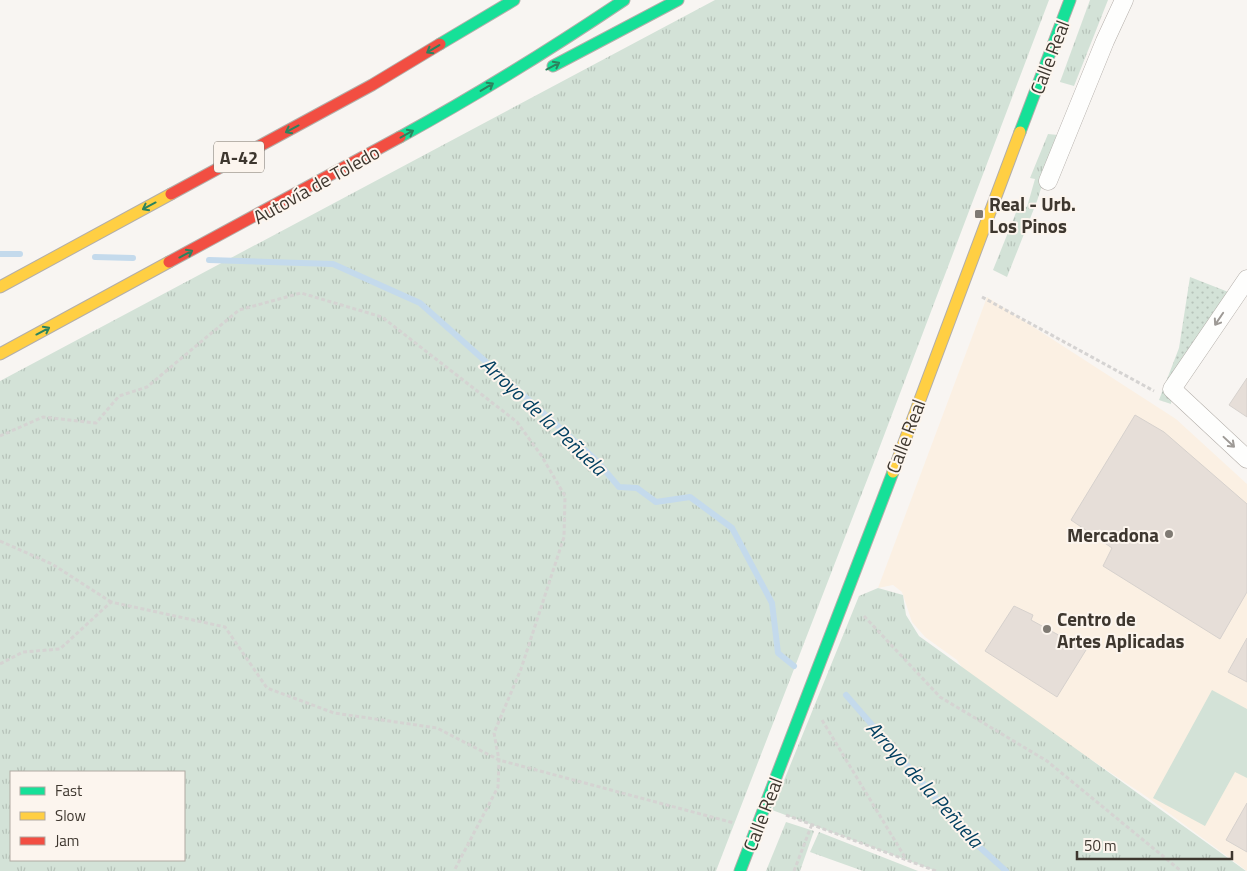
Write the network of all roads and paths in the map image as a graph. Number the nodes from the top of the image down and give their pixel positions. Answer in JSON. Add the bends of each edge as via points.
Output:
{"nodes":[{"id":1,"x":514,"y":0,"type":"edge"},
{"id":2,"x":624,"y":0,"type":"edge"},
{"id":3,"x":678,"y":0,"type":"edge"},
{"id":4,"x":1070,"y":0,"type":"edge"},
{"id":5,"x":1124,"y":0,"type":"edge"},
{"id":6,"x":546,"y":70,"type":"dead end"},
{"id":7,"x":478,"y":106,"type":"dead end"},
{"id":8,"x":445,"y":112,"type":"junction"},
{"id":9,"x":1048,"y":181,"type":"dead end"},
{"id":10,"x":1247,"y":279,"type":"edge"},
{"id":11,"x":962,"y":286,"type":"junction"},
{"id":12,"x":0,"y":287,"type":"edge"},
{"id":13,"x":0,"y":354,"type":"edge"},
{"id":14,"x":1172,"y":389,"type":"junction"},
{"id":15,"x":0,"y":436,"type":"edge"},
{"id":16,"x":1247,"y":459,"type":"edge"},
{"id":17,"x":0,"y":541,"type":"edge"},
{"id":18,"x":111,"y":602,"type":"junction"},
{"id":19,"x":843,"y":604,"type":"junction"},
{"id":20,"x":0,"y":664,"type":"edge"},
{"id":21,"x":808,"y":695,"type":"junction"},
{"id":22,"x":499,"y":760,"type":"junction"},
{"id":23,"x":764,"y":807,"type":"junction"},
{"id":24,"x":812,"y":824,"type":"junction"},
{"id":25,"x":756,"y":829,"type":"junction"},
{"id":26,"x":906,"y":859,"type":"junction"},
{"id":27,"x":454,"y":871,"type":"edge"},
{"id":28,"x":740,"y":871,"type":"edge"},
{"id":29,"x":794,"y":871,"type":"edge"},
{"id":30,"x":936,"y":871,"type":"edge"},
{"id":31,"x":1181,"y":871,"type":"edge"}],
"edges":[{"from":1,"to":12,"type":"main road","number":"A-42","one_way":true,"via":[[372,85]]},
{"from":8,"to":2,"type":"main road","name":"Autovía de Toledo","one_way":true,"via":[[551,49]]},
{"from":6,"to":3,"type":"main road","one_way":true},
{"from":4,"to":11,"type":"main road","name":"Calle Real"},
{"from":5,"to":9,"type":"street"},
{"from":7,"to":8,"type":"main road"},
{"from":13,"to":8,"type":"main road","name":"Autovía de Toledo","one_way":true},
{"from":10,"to":14,"type":"street","one_way":true},
{"from":11,"to":14,"type":"path","via":[[1162,395]]},
{"from":11,"to":19,"type":"main road","name":"Calle Real"},
{"from":14,"to":16,"type":"street","one_way":true},
{"from":15,"to":22,"type":"path","via":[[43,417],[96,423],[119,396],[147,387],[239,310],[301,294],[382,317],[517,422],[565,496],[564,537],[521,669],[494,733]]},
{"from":17,"to":18,"type":"path","via":[[52,564]]},
{"from":18,"to":20,"type":"path","via":[[60,649],[23,652]]},
{"from":18,"to":22,"type":"path","via":[[225,626],[267,688],[334,713],[436,728]]},
{"from":19,"to":21,"type":"main road","name":"Calle Real"},
{"from":19,"to":31,"type":"path","via":[[862,614],[940,697],[1047,761]]},
{"from":21,"to":23,"type":"main road","name":"Calle Real"},
{"from":21,"to":26,"type":"path"},
{"from":22,"to":25,"type":"path"},
{"from":22,"to":27,"type":"path","via":[[498,788]]},
{"from":23,"to":24,"type":"path"},
{"from":23,"to":25,"type":"main road","name":"Calle Real"},
{"from":24,"to":26,"type":"path"},
{"from":24,"to":29,"type":"path"},
{"from":25,"to":28,"type":"main road","name":"Calle Real"},
{"from":26,"to":30,"type":"path"}]}
